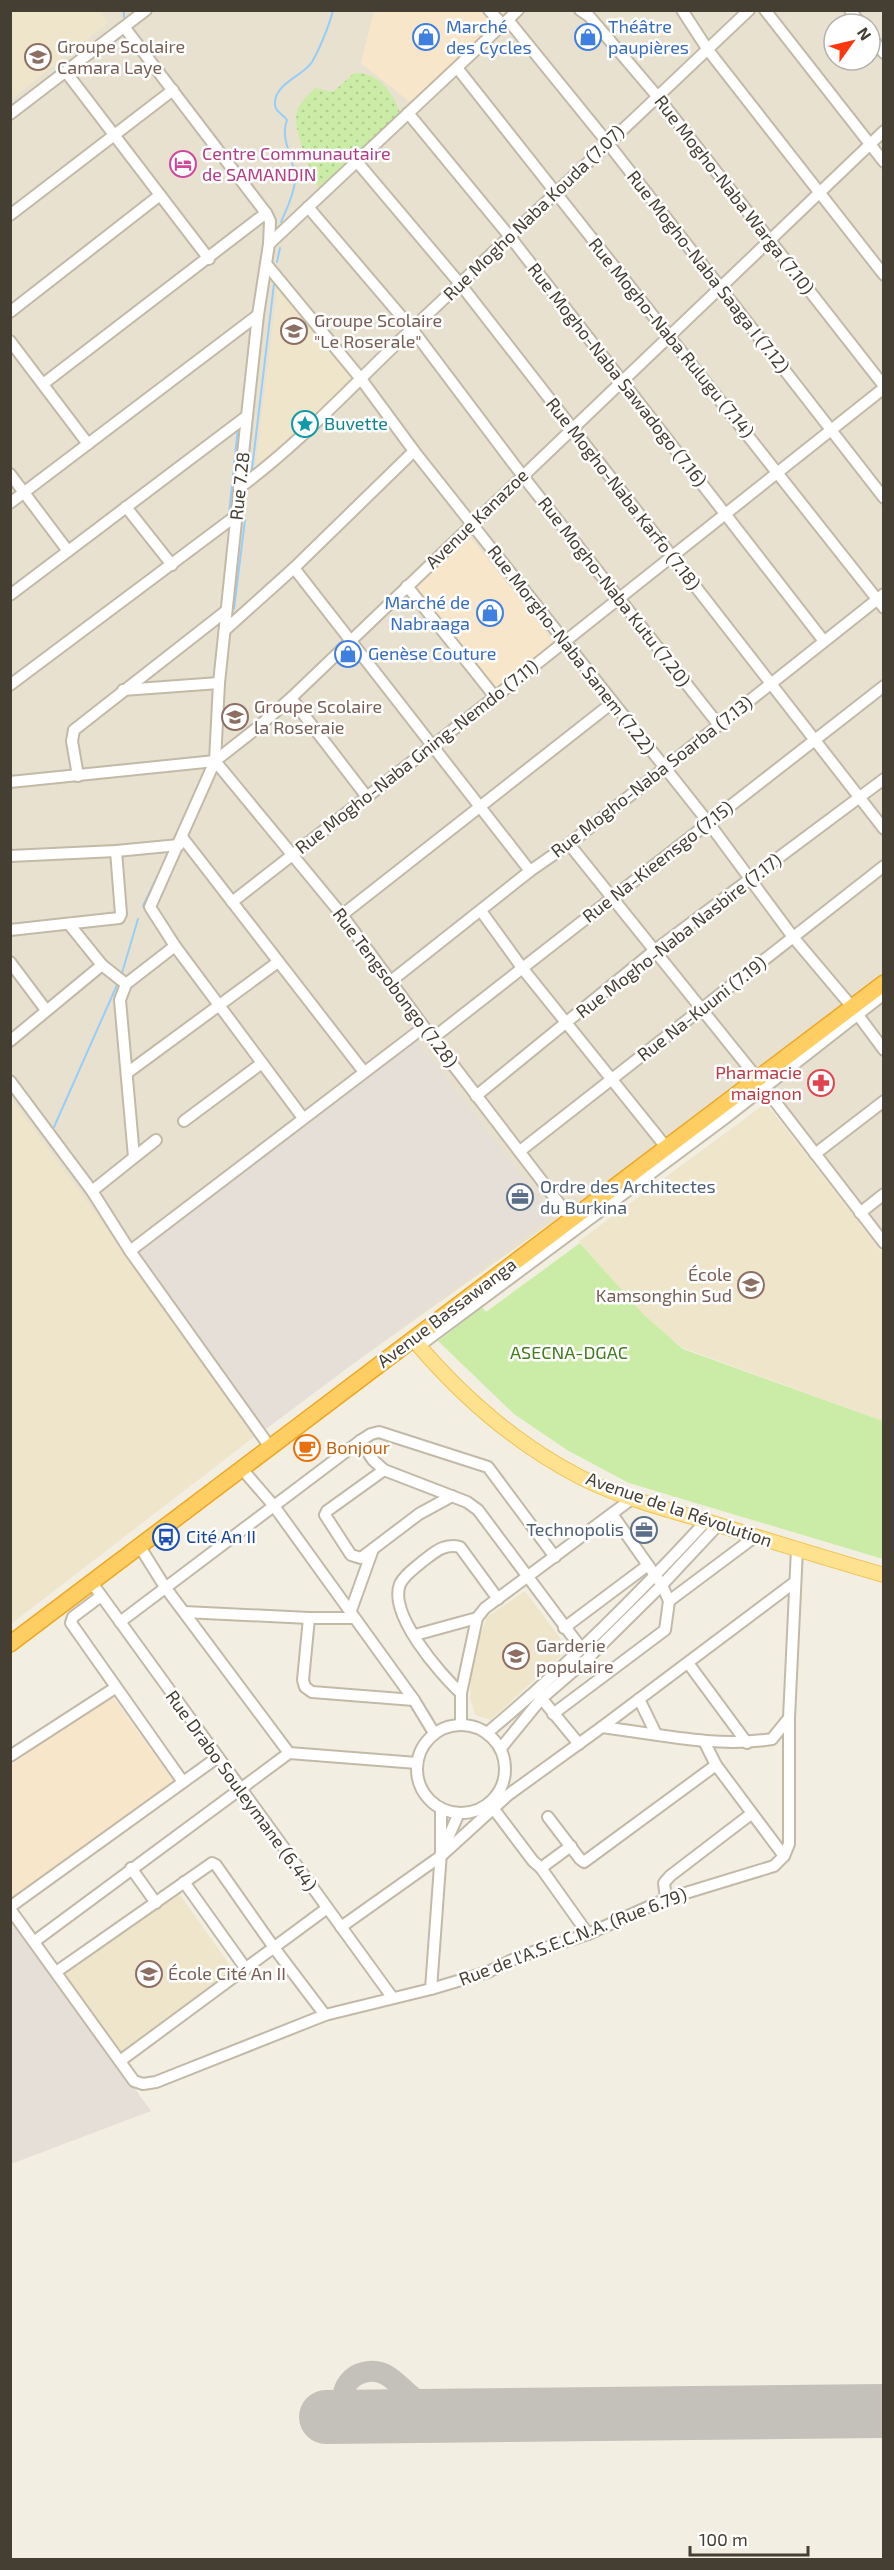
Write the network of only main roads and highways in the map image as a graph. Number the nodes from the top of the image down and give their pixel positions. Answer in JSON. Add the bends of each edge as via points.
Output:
{"nodes":[{"id":1,"x":884,"y":983,"type":"edge"},
{"id":2,"x":416,"y":1343,"type":"junction"},
{"id":3,"x":884,"y":1575,"type":"edge"},
{"id":4,"x":10,"y":1644,"type":"edge"}],
"edges":[{"from":1,"to":2,"type":"highway","name":"Avenue Bassawanga","via":[[854,1011],[571,1219]]},
{"from":2,"to":3,"type":"main road","name":"Avenue de la Révolution","via":[[466,1395],[527,1446],[582,1478],[633,1498]]},
{"from":2,"to":4,"type":"highway","name":"Avenue Bassawanga","via":[[270,1447]]}]}
